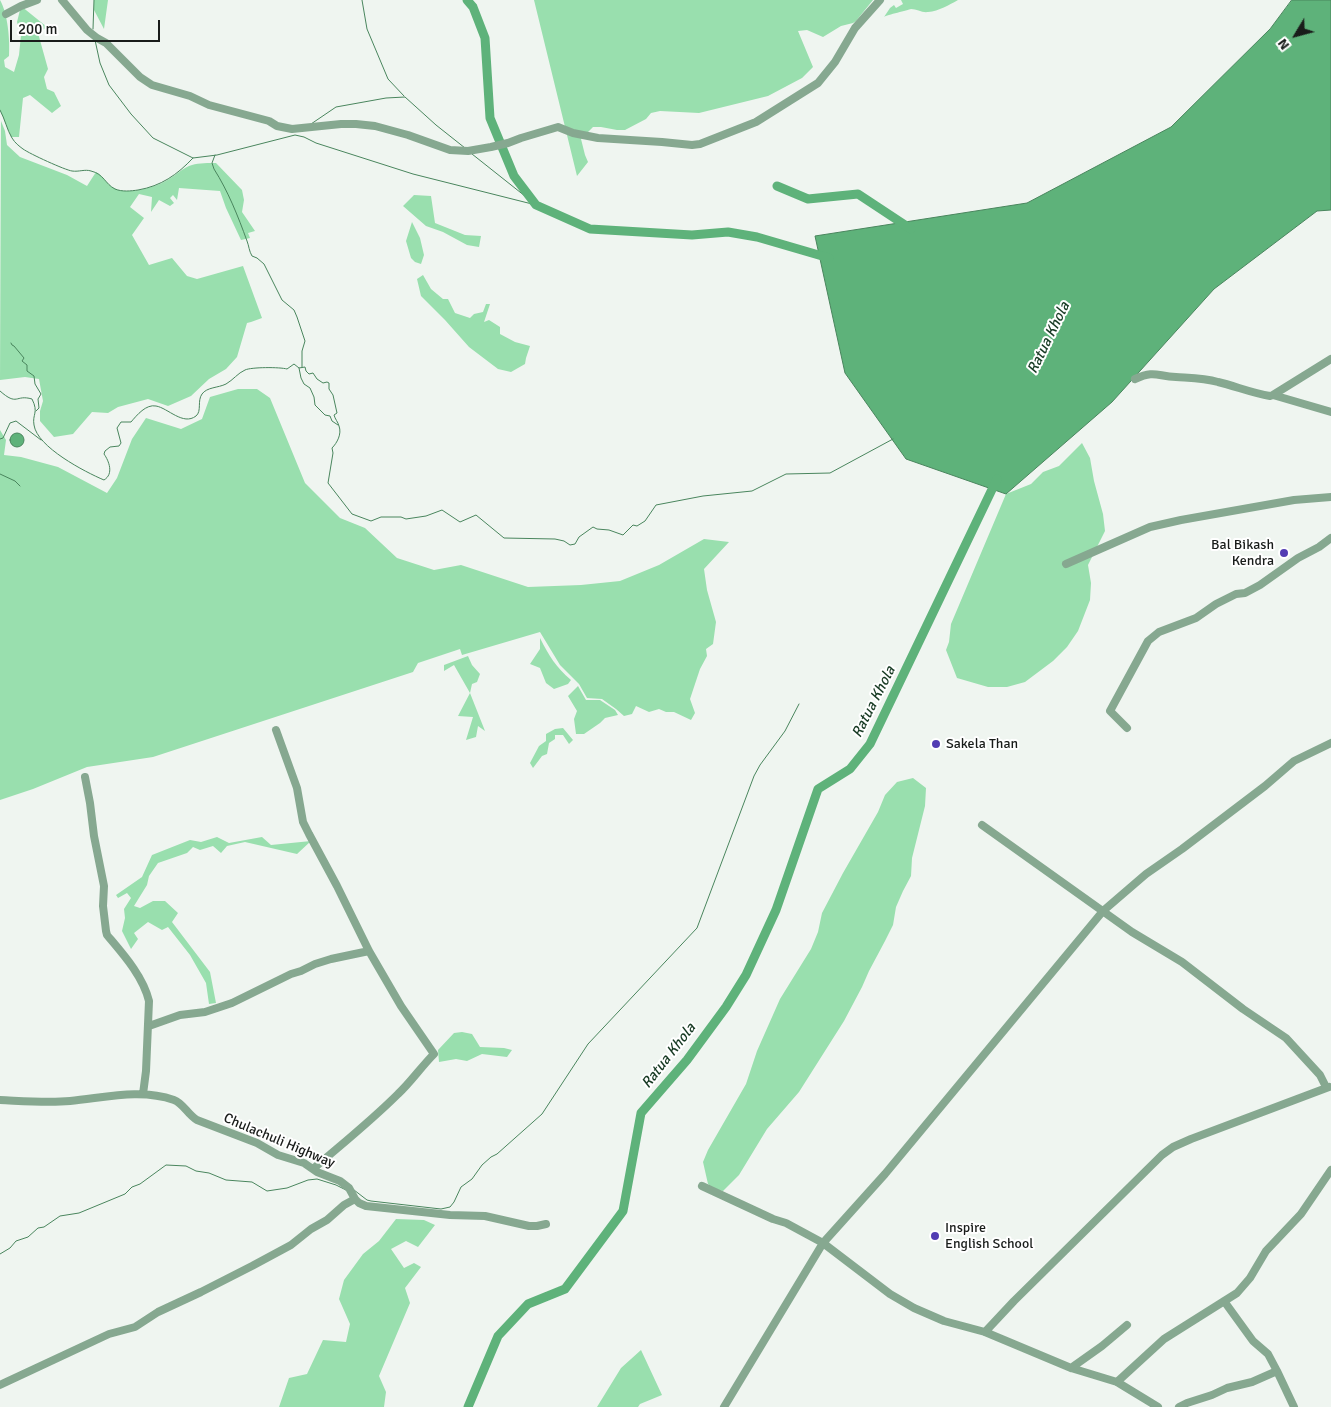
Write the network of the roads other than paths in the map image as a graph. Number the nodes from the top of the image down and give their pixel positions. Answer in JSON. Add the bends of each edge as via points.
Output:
{"nodes":[{"id":1,"x":37,"y":0,"type":"edge"},
{"id":2,"x":62,"y":0,"type":"edge"},
{"id":3,"x":880,"y":0,"type":"edge"},
{"id":4,"x":6,"y":14,"type":"dead end"},
{"id":5,"x":1331,"y":359,"type":"edge"},
{"id":6,"x":1135,"y":379,"type":"dead end"},
{"id":7,"x":1274,"y":395,"type":"junction"},
{"id":8,"x":1331,"y":412,"type":"edge"},
{"id":9,"x":1331,"y":497,"type":"edge"},
{"id":10,"x":1331,"y":538,"type":"edge"},
{"id":11,"x":1066,"y":564,"type":"dead end"},
{"id":12,"x":1127,"y":728,"type":"dead end"},
{"id":13,"x":276,"y":730,"type":"dead end"},
{"id":14,"x":1331,"y":743,"type":"edge"},
{"id":15,"x":85,"y":777,"type":"dead end"},
{"id":16,"x":982,"y":825,"type":"dead end"},
{"id":17,"x":1102,"y":911,"type":"junction"},
{"id":18,"x":370,"y":951,"type":"junction"},
{"id":19,"x":148,"y":1026,"type":"junction"},
{"id":20,"x":1328,"y":1087,"type":"edge"},
{"id":21,"x":143,"y":1094,"type":"junction"},
{"id":22,"x":0,"y":1100,"type":"edge"},
{"id":23,"x":313,"y":1169,"type":"junction"},
{"id":24,"x":1331,"y":1170,"type":"edge"},
{"id":25,"x":702,"y":1186,"type":"dead end"},
{"id":26,"x":355,"y":1198,"type":"junction"},
{"id":27,"x":546,"y":1224,"type":"dead end"},
{"id":28,"x":823,"y":1243,"type":"junction"},
{"id":29,"x":1224,"y":1301,"type":"junction"},
{"id":30,"x":1127,"y":1325,"type":"dead end"},
{"id":31,"x":985,"y":1332,"type":"junction"},
{"id":32,"x":1071,"y":1368,"type":"junction"},
{"id":33,"x":1277,"y":1371,"type":"junction"},
{"id":34,"x":1117,"y":1382,"type":"junction"},
{"id":35,"x":0,"y":1385,"type":"edge"},
{"id":36,"x":724,"y":1407,"type":"edge"},
{"id":37,"x":1158,"y":1407,"type":"edge"},
{"id":38,"x":1179,"y":1407,"type":"edge"},
{"id":39,"x":1294,"y":1407,"type":"edge"}],
"edges":[{"from":1,"to":4,"type":"street"},
{"from":2,"to":3,"type":"street","via":[[87,30],[152,85],[277,126],[292,129],[341,124],[375,126],[450,150],[468,151],[508,143],[558,127],[573,134],[598,138],[700,144],[756,122],[818,83],[835,62],[854,28]]},
{"from":5,"to":7,"type":"street"},
{"from":6,"to":7,"type":"street","via":[[1147,373],[1160,374],[1218,382]]},
{"from":7,"to":8,"type":"street"},
{"from":9,"to":11,"type":"street","via":[[1294,500],[1181,520],[1150,528]]},
{"from":10,"to":12,"type":"street","via":[[1260,585],[1216,604],[1196,618],[1160,632],[1148,641],[1110,711]]},
{"from":13,"to":18,"type":"street","via":[[297,788],[303,822]]},
{"from":14,"to":17,"type":"street","via":[[1294,761]]},
{"from":15,"to":19,"type":"street","via":[[104,886],[107,935],[128,960],[148,993]]},
{"from":16,"to":17,"type":"street"},
{"from":17,"to":20,"type":"street","via":[[1182,962],[1286,1038]]},
{"from":17,"to":28,"type":"street"},
{"from":18,"to":19,"type":"street","via":[[315,964],[232,1003]]},
{"from":18,"to":23,"type":"street","via":[[401,1006],[434,1054],[380,1112]]},
{"from":19,"to":21,"type":"street"},
{"from":20,"to":31,"type":"street","via":[[1173,1147],[1124,1191]]},
{"from":21,"to":22,"type":"street","name":"Chulachuli Highway","via":[[51,1102]]},
{"from":21,"to":23,"type":"street","name":"Chulachuli Highway","via":[[174,1100],[197,1120]]},
{"from":23,"to":26,"type":"street","name":"Chulachuli Highway","via":[[346,1185]]},
{"from":24,"to":29,"type":"street","via":[[1301,1214],[1266,1251],[1250,1278]]},
{"from":25,"to":28,"type":"street"},
{"from":26,"to":27,"type":"street","name":"Chulachuli Highway","via":[[359,1203],[373,1207],[485,1216],[529,1226]]},
{"from":26,"to":35,"type":"street","via":[[291,1245],[158,1312],[135,1327],[109,1334]]},
{"from":28,"to":31,"type":"street","via":[[890,1294],[914,1308],[944,1321]]},
{"from":28,"to":36,"type":"street"},
{"from":29,"to":33,"type":"street","via":[[1253,1341],[1268,1354]]},
{"from":29,"to":34,"type":"street","via":[[1164,1339]]},
{"from":30,"to":32,"type":"street"},
{"from":31,"to":32,"type":"street"},
{"from":32,"to":34,"type":"street"},
{"from":33,"to":38,"type":"street"},
{"from":33,"to":39,"type":"street"},
{"from":34,"to":37,"type":"street"}]}
